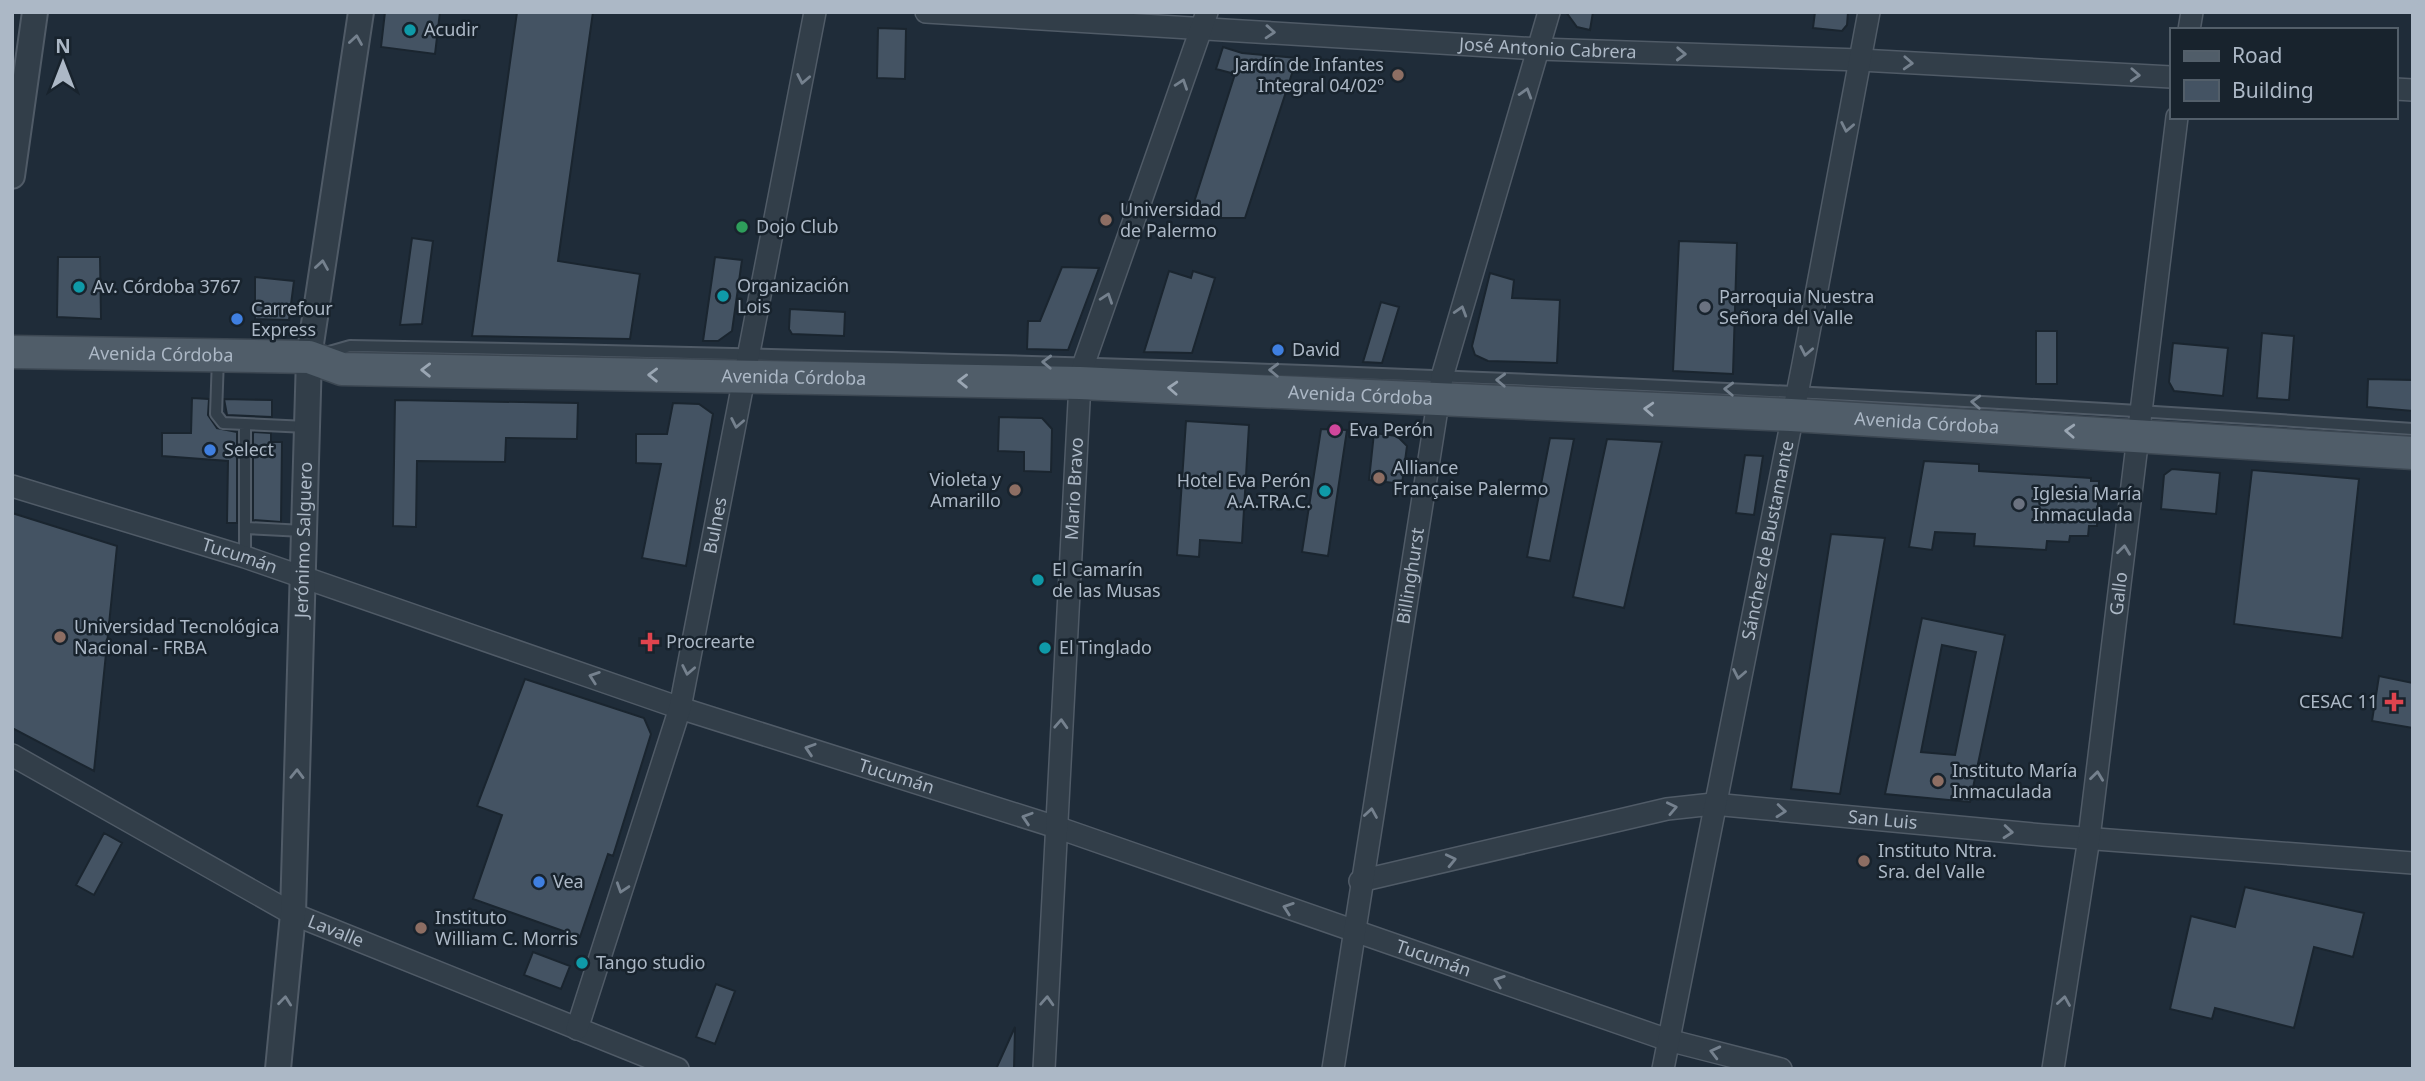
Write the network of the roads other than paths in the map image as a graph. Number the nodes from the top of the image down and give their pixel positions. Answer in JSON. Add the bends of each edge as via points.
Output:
{"nodes":[{"id":1,"x":35,"y":12,"type":"edge"},
{"id":2,"x":360,"y":12,"type":"edge"},
{"id":3,"x":815,"y":12,"type":"edge"},
{"id":4,"x":926,"y":12,"type":"edge"},
{"id":5,"x":1549,"y":12,"type":"edge"},
{"id":6,"x":1869,"y":12,"type":"edge"},
{"id":7,"x":1205,"y":20,"type":"edge"},
{"id":8,"x":1539,"y":49,"type":"junction"},
{"id":9,"x":1860,"y":60,"type":"junction"},
{"id":10,"x":2170,"y":77,"type":"edge"},
{"id":11,"x":2178,"y":119,"type":"edge"},
{"id":12,"x":12,"y":176,"type":"edge"},
{"id":13,"x":12,"y":352,"type":"edge"},
{"id":14,"x":218,"y":356,"type":"junction"},
{"id":15,"x":309,"y":357,"type":"junction"},
{"id":16,"x":747,"y":365,"type":"junction"},
{"id":17,"x":1082,"y":373,"type":"junction"},
{"id":18,"x":1439,"y":388,"type":"junction"},
{"id":19,"x":1794,"y":403,"type":"junction"},
{"id":20,"x":2140,"y":422,"type":"junction"},
{"id":21,"x":245,"y":424,"type":"junction"},
{"id":22,"x":307,"y":428,"type":"junction"},
{"id":23,"x":2413,"y":429,"type":"edge"},
{"id":24,"x":2413,"y":453,"type":"edge"},
{"id":25,"x":12,"y":486,"type":"edge"},
{"id":26,"x":247,"y":528,"type":"junction"},
{"id":27,"x":303,"y":531,"type":"junction"},
{"id":28,"x":245,"y":557,"type":"junction"},
{"id":29,"x":302,"y":577,"type":"junction"},
{"id":30,"x":680,"y":708,"type":"junction"},
{"id":31,"x":12,"y":755,"type":"edge"},
{"id":32,"x":1713,"y":804,"type":"junction"},
{"id":33,"x":1056,"y":827,"type":"junction"},
{"id":34,"x":2089,"y":838,"type":"junction"},
{"id":35,"x":2413,"y":863,"type":"edge"},
{"id":36,"x":1360,"y":881,"type":"junction"},
{"id":37,"x":293,"y":914,"type":"junction"},
{"id":38,"x":1353,"y":930,"type":"junction"},
{"id":39,"x":577,"y":1029,"type":"junction"},
{"id":40,"x":1668,"y":1040,"type":"junction"},
{"id":41,"x":628,"y":1060,"type":"edge"},
{"id":42,"x":278,"y":1069,"type":"edge"},
{"id":43,"x":678,"y":1069,"type":"edge"},
{"id":44,"x":1044,"y":1069,"type":"edge"},
{"id":45,"x":1333,"y":1069,"type":"edge"},
{"id":46,"x":1663,"y":1069,"type":"edge"},
{"id":47,"x":1781,"y":1069,"type":"edge"},
{"id":48,"x":2053,"y":1069,"type":"edge"}],
"edges":[{"from":1,"to":12,"type":"street"},
{"from":15,"to":2,"type":"street","name":"Jerónimo Salguero","one_way":true},
{"from":3,"to":16,"type":"street","name":"Bulnes","one_way":true},
{"from":4,"to":7,"type":"street","name":"José Antonio Cabrera"},
{"from":5,"to":8,"type":"street","name":"Billinghurst"},
{"from":6,"to":9,"type":"street","name":"Sánchez de Bustamante"},
{"from":7,"to":8,"type":"street","name":"José Antonio Cabrera","one_way":true},
{"from":17,"to":7,"type":"street","name":"Mario Bravo","one_way":true},
{"from":8,"to":9,"type":"street","name":"José Antonio Cabrera","one_way":true},
{"from":18,"to":8,"type":"street","name":"Billinghurst","one_way":true},
{"from":9,"to":10,"type":"street","name":"José Antonio Cabrera","one_way":true},
{"from":9,"to":19,"type":"street","name":"Sánchez de Bustamante","one_way":true},
{"from":11,"to":20,"type":"street","name":"Gallo"},
{"from":13,"to":14,"type":"main road","name":"Avenida Córdoba"},
{"from":14,"to":15,"type":"main road","name":"Avenida Córdoba"},
{"from":14,"to":21,"type":"lane","via":[[216,414],[223,423]]},
{"from":16,"to":15,"type":"main road","name":"Avenida Córdoba","one_way":true,"via":[[342,369]]},
{"from":15,"to":22,"type":"street","name":"Jerónimo Salguero"},
{"from":17,"to":16,"type":"main road","name":"Avenida Córdoba","one_way":true},
{"from":16,"to":30,"type":"street","name":"Bulnes","one_way":true},
{"from":18,"to":17,"type":"main road","name":"Avenida Córdoba","one_way":true},
{"from":33,"to":17,"type":"street","name":"Mario Bravo","one_way":true},
{"from":19,"to":18,"type":"main road","name":"Avenida Córdoba","one_way":true},
{"from":36,"to":18,"type":"street","name":"Billinghurst","one_way":true},
{"from":20,"to":19,"type":"main road","name":"Avenida Córdoba","one_way":true},
{"from":19,"to":32,"type":"street","name":"Sánchez de Bustamante","one_way":true},
{"from":20,"to":23,"type":"lane","name":"Avenida Córdoba"},
{"from":20,"to":24,"type":"main road","name":"Avenida Córdoba"},
{"from":34,"to":20,"type":"street","name":"Gallo","one_way":true},
{"from":21,"to":22,"type":"lane"},
{"from":21,"to":26,"type":"lane"},
{"from":22,"to":27,"type":"street","name":"Jerónimo Salguero"},
{"from":25,"to":28,"type":"street","name":"Tucumán"},
{"from":26,"to":27,"type":"lane"},
{"from":26,"to":28,"type":"lane"},
{"from":27,"to":29,"type":"street","name":"Jerónimo Salguero"},
{"from":28,"to":29,"type":"street","name":"Tucumán"},
{"from":30,"to":29,"type":"street","name":"Tucumán","one_way":true},
{"from":37,"to":29,"type":"street","name":"Jerónimo Salguero","one_way":true},
{"from":33,"to":30,"type":"street","name":"Tucumán","one_way":true},
{"from":30,"to":39,"type":"street","name":"Bulnes","one_way":true},
{"from":31,"to":37,"type":"street","name":"Lavalle"},
{"from":32,"to":34,"type":"street","name":"San Luis","one_way":true},
{"from":36,"to":32,"type":"street","name":"San Luis","one_way":true,"via":[[1667,809]]},
{"from":32,"to":40,"type":"street","name":"Sánchez de Bustamante"},
{"from":38,"to":33,"type":"street","name":"Tucumán","one_way":true},
{"from":44,"to":33,"type":"street","name":"Mario Bravo","one_way":true},
{"from":34,"to":35,"type":"street","name":"San Luis"},
{"from":48,"to":34,"type":"street","name":"Gallo","one_way":true},
{"from":36,"to":38,"type":"street","name":"Billinghurst"},
{"from":37,"to":39,"type":"street","name":"Lavalle"},
{"from":42,"to":37,"type":"street","name":"Jerónimo Salguero","one_way":true},
{"from":40,"to":38,"type":"street","name":"Tucumán","one_way":true},
{"from":38,"to":45,"type":"street","name":"Billinghurst"},
{"from":39,"to":41,"type":"street","name":"Lavalle"},
{"from":40,"to":46,"type":"street","name":"Sánchez de Bustamante"},
{"from":47,"to":40,"type":"street","name":"Tucumán","one_way":true},
{"from":41,"to":43,"type":"street","name":"Lavalle"}]}
